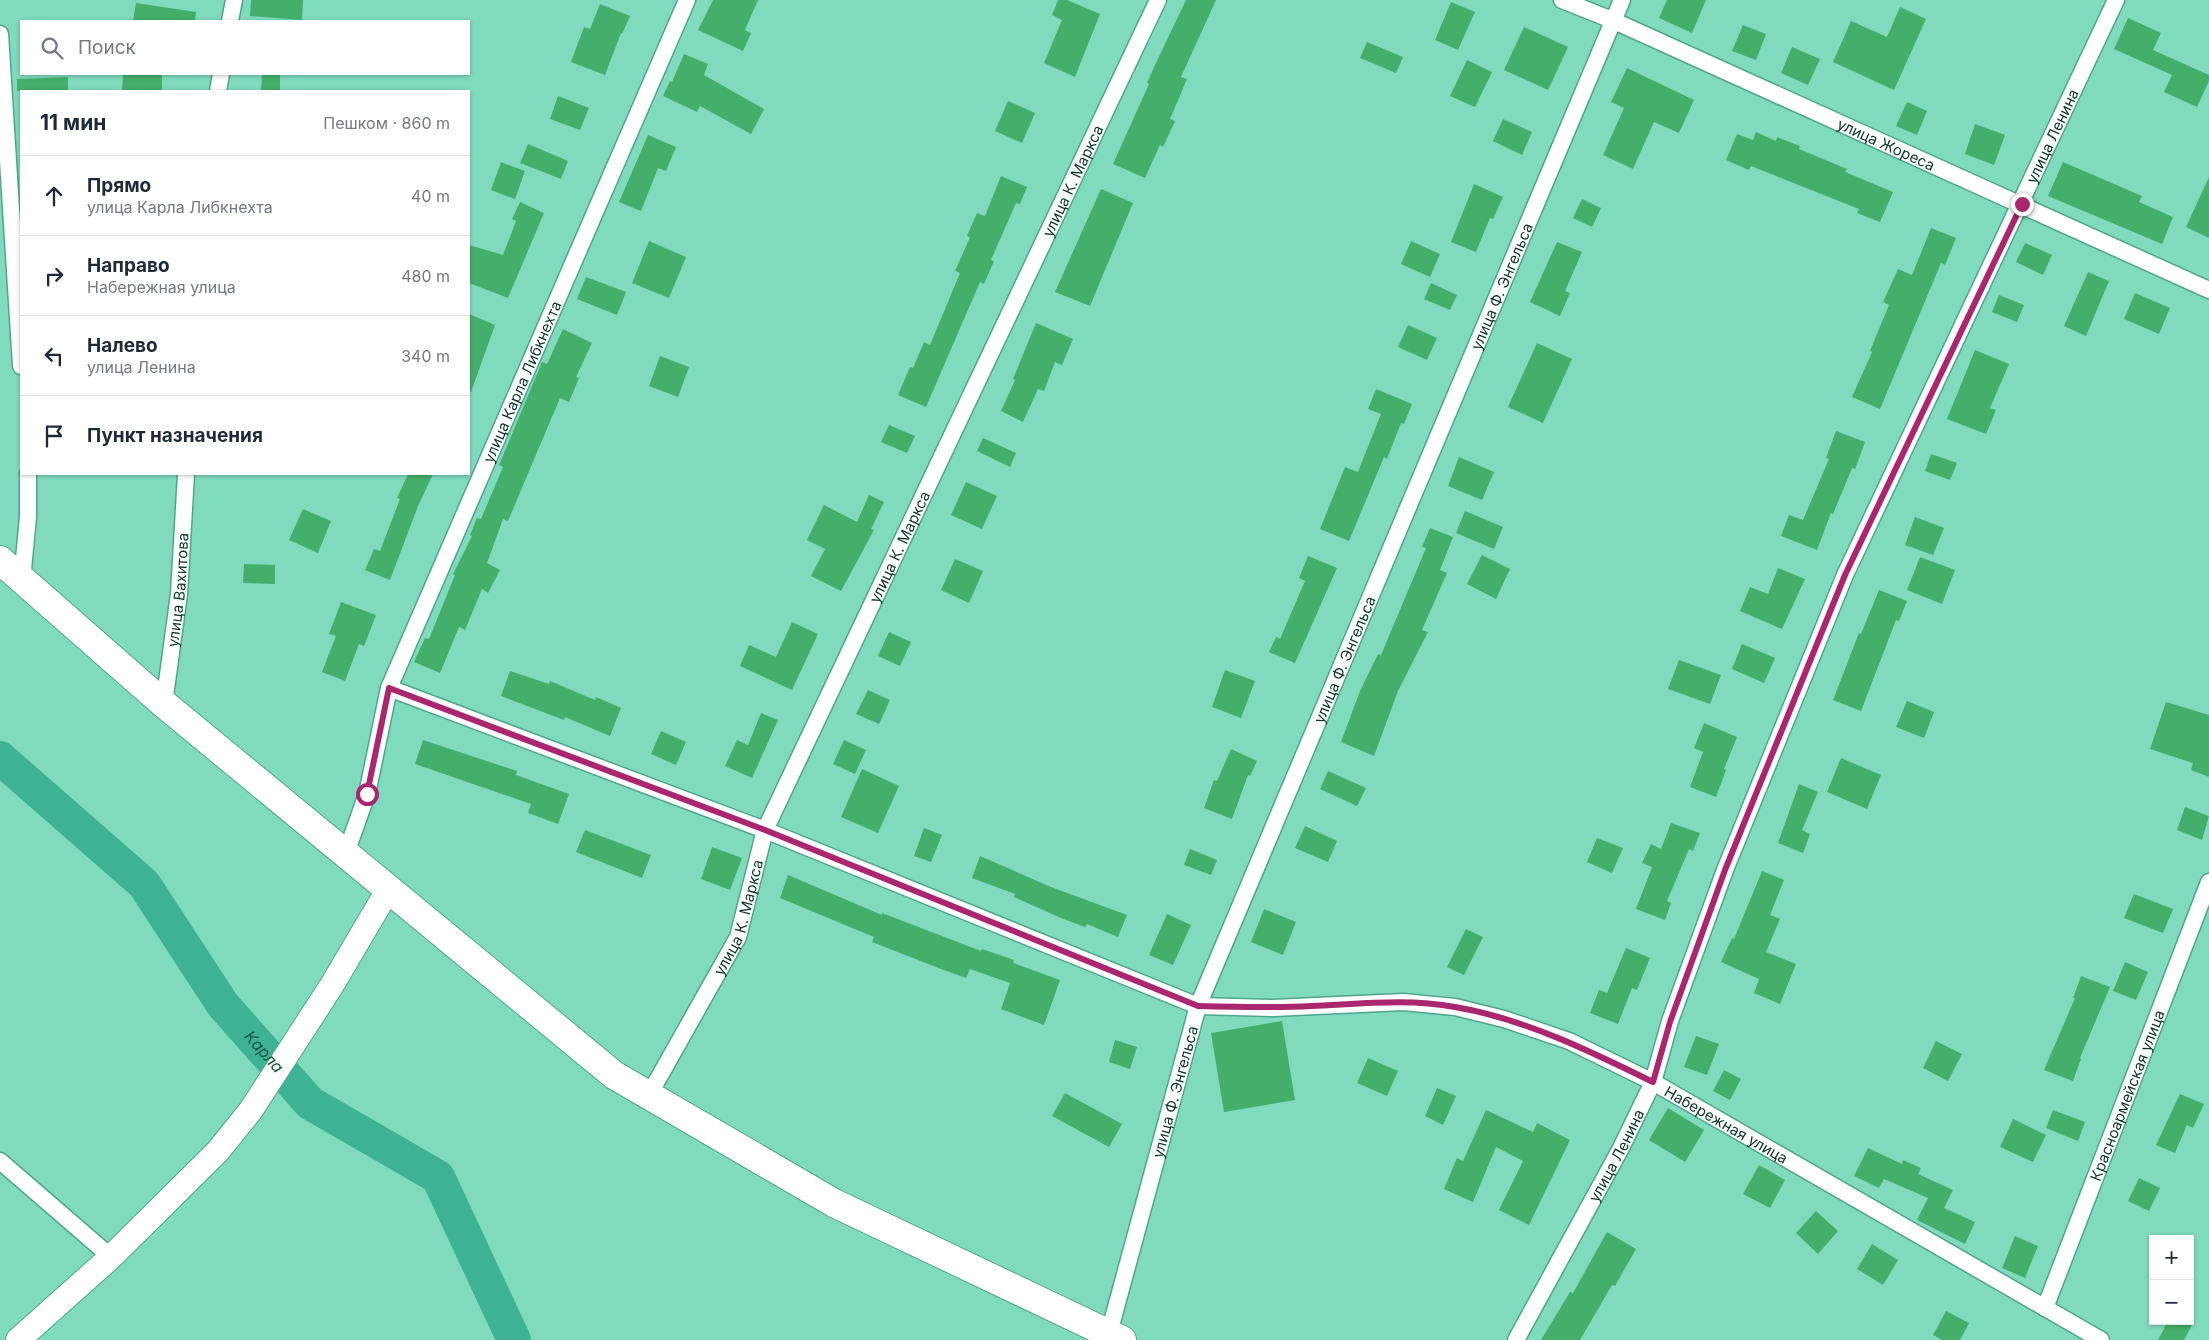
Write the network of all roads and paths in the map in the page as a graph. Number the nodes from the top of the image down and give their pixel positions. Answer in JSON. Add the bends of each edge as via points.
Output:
{"nodes":[{"id":1,"x":234,"y":0,"type":"edge"},
{"id":2,"x":687,"y":0,"type":"edge"},
{"id":3,"x":1158,"y":0,"type":"edge"},
{"id":4,"x":1562,"y":0,"type":"edge"},
{"id":5,"x":1622,"y":0,"type":"edge"},
{"id":6,"x":2116,"y":0,"type":"edge"},
{"id":7,"x":230,"y":20,"type":"edge"},
{"id":8,"x":1612,"y":20,"type":"junction"},
{"id":9,"x":0,"y":34,"type":"edge"},
{"id":10,"x":221,"y":75,"type":"edge"},
{"id":11,"x":218,"y":90,"type":"edge"},
{"id":12,"x":2022,"y":204,"type":"junction"},
{"id":13,"x":2209,"y":290,"type":"edge"},
{"id":14,"x":20,"y":350,"type":"edge"},
{"id":15,"x":28,"y":475,"type":"edge"},
{"id":16,"x":186,"y":475,"type":"edge"},
{"id":17,"x":0,"y":560,"type":"edge"},
{"id":18,"x":22,"y":580,"type":"junction"},
{"id":19,"x":389,"y":688,"type":"junction"},
{"id":20,"x":164,"y":704,"type":"junction"},
{"id":21,"x":765,"y":830,"type":"junction"},
{"id":22,"x":345,"y":856,"type":"junction"},
{"id":23,"x":2209,"y":882,"type":"edge"},
{"id":24,"x":388,"y":890,"type":"junction"},
{"id":25,"x":1198,"y":1006,"type":"junction"},
{"id":26,"x":1653,"y":1082,"type":"junction"},
{"id":27,"x":649,"y":1095,"type":"junction"},
{"id":28,"x":0,"y":1161,"type":"edge"},
{"id":29,"x":111,"y":1257,"type":"junction"},
{"id":30,"x":2045,"y":1308,"type":"junction"},
{"id":31,"x":1115,"y":1337,"type":"edge"},
{"id":32,"x":18,"y":1340,"type":"edge"},
{"id":33,"x":1516,"y":1340,"type":"edge"},
{"id":34,"x":2101,"y":1340,"type":"edge"}],
"edges":[{"from":1,"to":7,"type":"street"},
{"from":2,"to":19,"type":"street","name":"улица Карла Либкнехта"},
{"from":3,"to":21,"type":"street","name":"улица К. Маркса"},
{"from":4,"to":8,"type":"street","name":"улица Жореса"},
{"from":5,"to":8,"type":"street","name":"улица Ф. Энгельса"},
{"from":6,"to":12,"type":"street","name":"улица Ленина"},
{"from":8,"to":12,"type":"street","name":"улица Жореса"},
{"from":8,"to":25,"type":"street","name":"улица Ф. Энгельса"},
{"from":9,"to":14,"type":"street"},
{"from":10,"to":11,"type":"street"},
{"from":12,"to":13,"type":"street","name":"улица Жореса"},
{"from":12,"to":26,"type":"street","name":"улица Ленина","via":[[1845,575],[1725,870],[1670,1022]]},
{"from":15,"to":18,"type":"street"},
{"from":16,"to":20,"type":"street","name":"улица Вахитова","via":[[179,594]]},
{"from":17,"to":18,"type":"highway"},
{"from":18,"to":20,"type":"highway"},
{"from":19,"to":21,"type":"street","name":"Набережная улица"},
{"from":19,"to":22,"type":"street","name":"улица Карла Либкнехта","via":[[367,794]]},
{"from":20,"to":22,"type":"highway"},
{"from":21,"to":25,"type":"street","name":"Набережная улица"},
{"from":21,"to":27,"type":"street","name":"улица К. Маркса","via":[[738,937]]},
{"from":22,"to":24,"type":"highway"},
{"from":23,"to":30,"type":"street","name":"Красноармейская улица"},
{"from":24,"to":27,"type":"highway","via":[[614,1075]]},
{"from":24,"to":29,"type":"street","via":[[332,985],[251,1110],[218,1151]]},
{"from":25,"to":26,"type":"street","name":"Набережная улица","via":[[1273,1008],[1403,1002],[1455,1006],[1569,1041]]},
{"from":25,"to":31,"type":"street","name":"улица Ф. Энгельса"},
{"from":26,"to":30,"type":"street","name":"Набережная улица"},
{"from":26,"to":33,"type":"street","name":"улица Ленина","via":[[1622,1148]]},
{"from":27,"to":31,"type":"highway","via":[[834,1203]]},
{"from":28,"to":29,"type":"street"},
{"from":29,"to":32,"type":"street"},
{"from":30,"to":34,"type":"street","name":"Набережная улица"}]}
